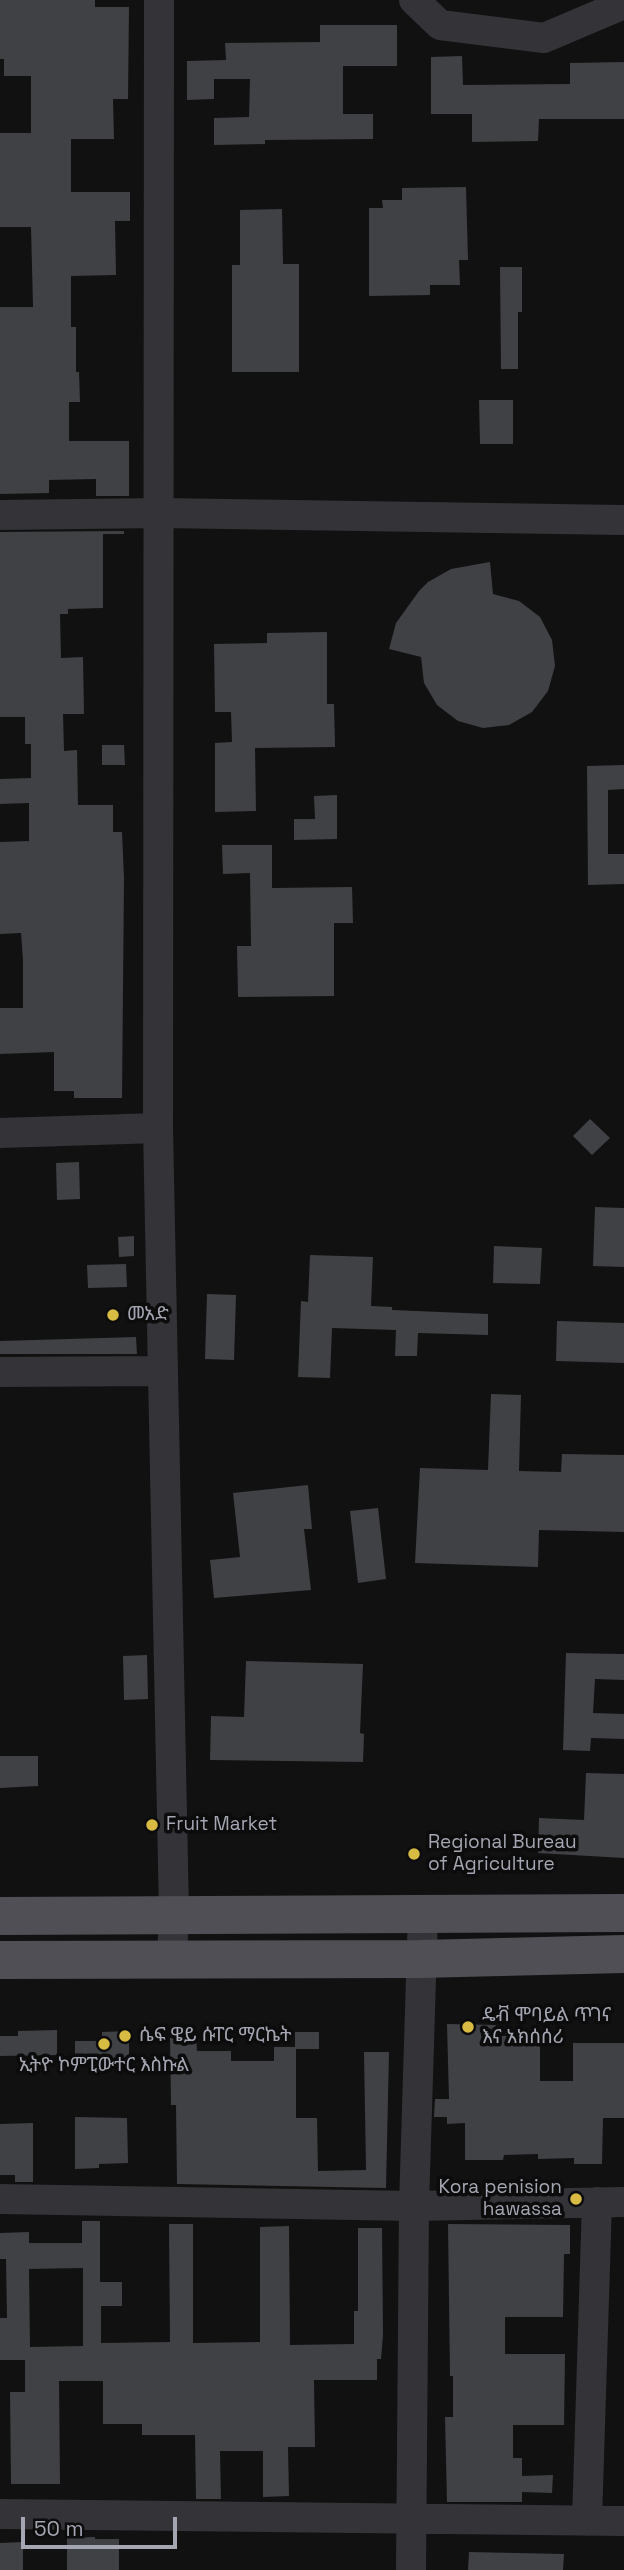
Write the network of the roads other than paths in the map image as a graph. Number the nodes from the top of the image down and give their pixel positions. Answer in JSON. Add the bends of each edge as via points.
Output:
{"nodes":[{"id":1,"x":159,"y":0,"type":"edge"},
{"id":2,"x":414,"y":0,"type":"edge"},
{"id":3,"x":624,"y":4,"type":"edge"},
{"id":4,"x":159,"y":513,"type":"junction"},
{"id":5,"x":0,"y":515,"type":"edge"},
{"id":6,"x":624,"y":520,"type":"edge"},
{"id":7,"x":158,"y":1128,"type":"junction"},
{"id":8,"x":0,"y":1133,"type":"edge"},
{"id":9,"x":162,"y":1371,"type":"junction"},
{"id":10,"x":0,"y":1372,"type":"edge"},
{"id":11,"x":174,"y":1913,"type":"junction"},
{"id":12,"x":423,"y":1913,"type":"junction"},
{"id":13,"x":624,"y":1913,"type":"edge"},
{"id":14,"x":0,"y":1916,"type":"edge"},
{"id":15,"x":624,"y":1954,"type":"edge"},
{"id":16,"x":420,"y":1959,"type":"junction"},
{"id":17,"x":0,"y":1960,"type":"edge"},
{"id":18,"x":172,"y":1960,"type":"junction"},
{"id":19,"x":0,"y":2199,"type":"edge"},
{"id":20,"x":611,"y":2202,"type":"edge"},
{"id":21,"x":414,"y":2206,"type":"junction"},
{"id":22,"x":0,"y":2514,"type":"edge"},
{"id":23,"x":412,"y":2517,"type":"junction"},
{"id":24,"x":587,"y":2521,"type":"junction"},
{"id":25,"x":624,"y":2521,"type":"edge"},
{"id":26,"x":411,"y":2570,"type":"edge"}],
"edges":[{"from":1,"to":4,"type":"street"},
{"from":2,"to":3,"type":"street","via":[[440,25],[544,38]]},
{"from":4,"to":5,"type":"street"},
{"from":4,"to":6,"type":"street"},
{"from":4,"to":7,"type":"street"},
{"from":7,"to":8,"type":"street"},
{"from":7,"to":9,"type":"street"},
{"from":9,"to":10,"type":"street"},
{"from":9,"to":11,"type":"street"},
{"from":11,"to":12,"type":"main road"},
{"from":11,"to":14,"type":"main road"},
{"from":11,"to":18,"type":"street"},
{"from":12,"to":13,"type":"main road"},
{"from":12,"to":16,"type":"street"},
{"from":15,"to":16,"type":"main road"},
{"from":16,"to":18,"type":"main road"},
{"from":16,"to":21,"type":"street"},
{"from":17,"to":18,"type":"main road"},
{"from":19,"to":21,"type":"street"},
{"from":20,"to":21,"type":"street"},
{"from":20,"to":24,"type":"street"},
{"from":21,"to":23,"type":"street"},
{"from":22,"to":23,"type":"street"},
{"from":23,"to":24,"type":"street"},
{"from":23,"to":26,"type":"street"},
{"from":24,"to":25,"type":"street"}]}
